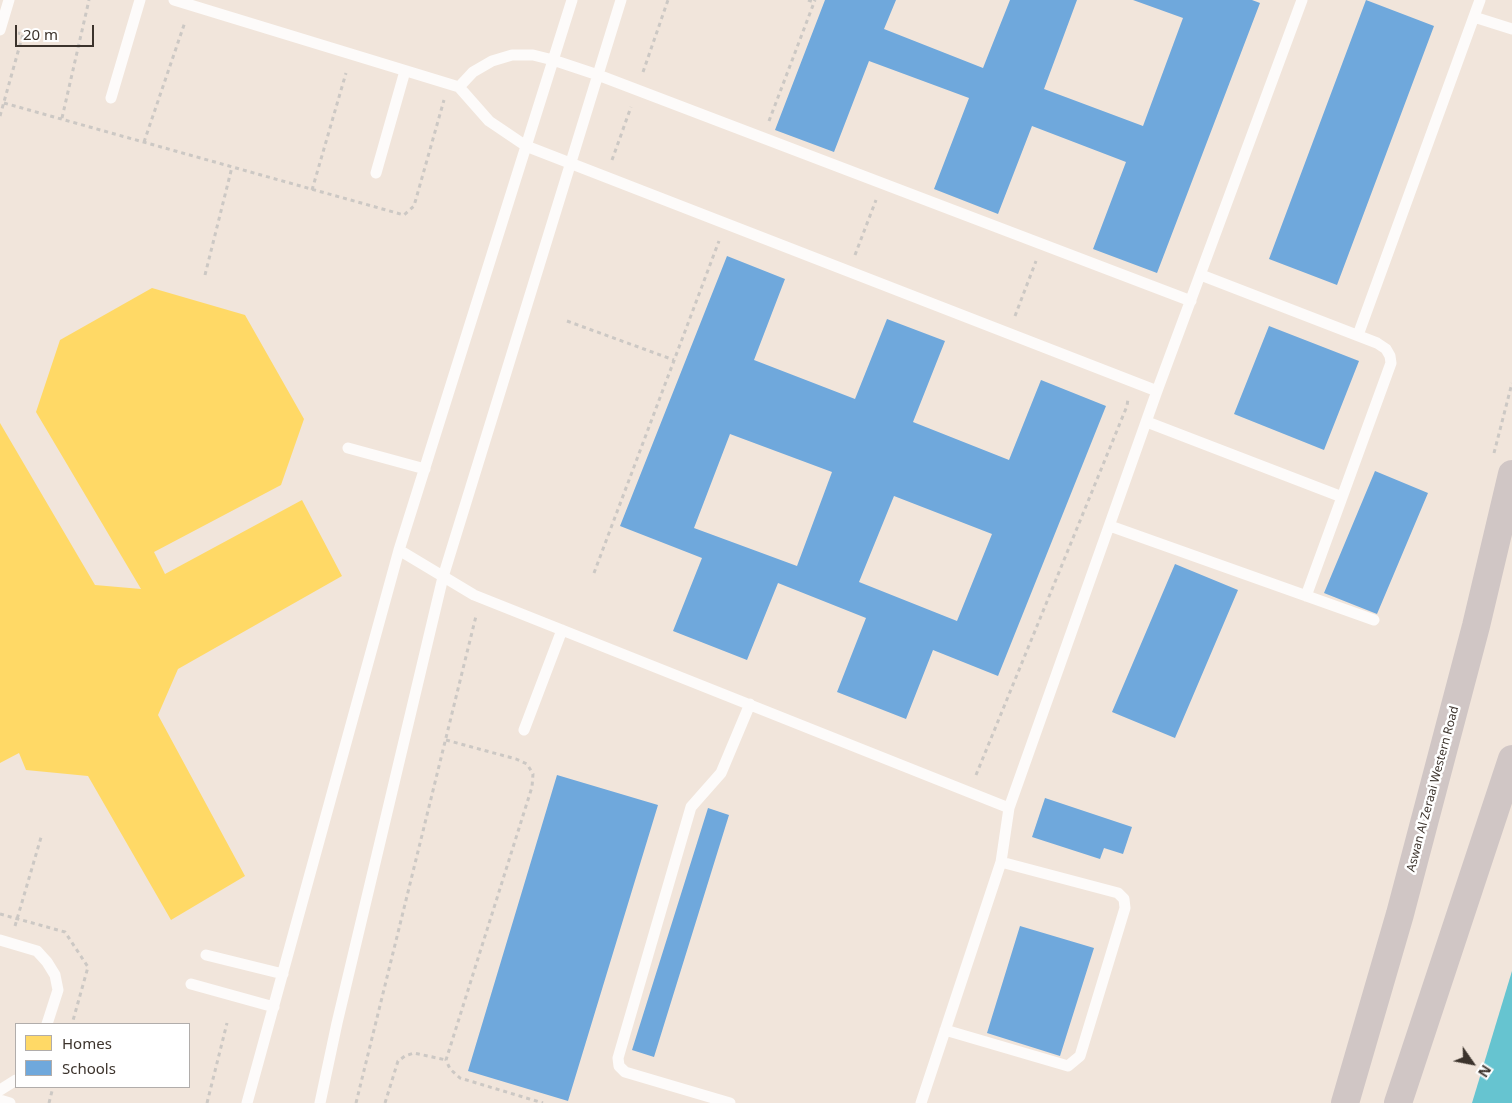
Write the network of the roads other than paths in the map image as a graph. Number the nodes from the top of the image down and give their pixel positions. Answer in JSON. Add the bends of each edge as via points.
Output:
{"nodes":[{"id":1,"x":9,"y":0,"type":"edge"},
{"id":2,"x":140,"y":0,"type":"edge"},
{"id":3,"x":174,"y":0,"type":"edge"},
{"id":4,"x":572,"y":0,"type":"edge"},
{"id":5,"x":621,"y":0,"type":"edge"},
{"id":6,"x":1302,"y":0,"type":"edge"},
{"id":7,"x":1480,"y":0,"type":"edge"},
{"id":8,"x":1474,"y":17,"type":"junction"},
{"id":9,"x":0,"y":29,"type":"edge"},
{"id":10,"x":1512,"y":29,"type":"edge"},
{"id":11,"x":553,"y":60,"type":"junction"},
{"id":12,"x":405,"y":70,"type":"junction"},
{"id":13,"x":598,"y":75,"type":"junction"},
{"id":14,"x":454,"y":85,"type":"junction"},
{"id":15,"x":111,"y":98,"type":"dead end"},
{"id":16,"x":526,"y":146,"type":"junction"},
{"id":17,"x":571,"y":163,"type":"junction"},
{"id":18,"x":376,"y":173,"type":"dead end"},
{"id":19,"x":1201,"y":275,"type":"junction"},
{"id":20,"x":1191,"y":301,"type":"junction"},
{"id":21,"x":1358,"y":335,"type":"junction"},
{"id":22,"x":1158,"y":392,"type":"junction"},
{"id":23,"x":1147,"y":422,"type":"junction"},
{"id":24,"x":348,"y":448,"type":"dead end"},
{"id":25,"x":425,"y":469,"type":"junction"},
{"id":26,"x":1512,"y":474,"type":"edge"},
{"id":27,"x":1342,"y":497,"type":"junction"},
{"id":28,"x":1110,"y":526,"type":"junction"},
{"id":29,"x":400,"y":550,"type":"junction"},
{"id":30,"x":1512,"y":569,"type":"edge"},
{"id":31,"x":444,"y":577,"type":"junction"},
{"id":32,"x":1306,"y":596,"type":"junction"},
{"id":33,"x":1374,"y":620,"type":"dead end"},
{"id":34,"x":1476,"y":626,"type":"junction"},
{"id":35,"x":562,"y":630,"type":"junction"},
{"id":36,"x":750,"y":704,"type":"junction"},
{"id":37,"x":524,"y":730,"type":"dead end"},
{"id":38,"x":1512,"y":759,"type":"edge"},
{"id":39,"x":1009,"y":808,"type":"junction"},
{"id":40,"x":1001,"y":862,"type":"junction"},
{"id":41,"x":0,"y":940,"type":"edge"},
{"id":42,"x":206,"y":955,"type":"dead end"},
{"id":43,"x":283,"y":974,"type":"junction"},
{"id":44,"x":191,"y":984,"type":"dead end"},
{"id":45,"x":274,"y":1007,"type":"junction"},
{"id":46,"x":47,"y":1023,"type":"edge"},
{"id":47,"x":945,"y":1030,"type":"junction"},
{"id":48,"x":15,"y":1081,"type":"edge"},
{"id":49,"x":0,"y":1090,"type":"edge"},
{"id":50,"x":0,"y":1100,"type":"edge"},
{"id":51,"x":10,"y":1103,"type":"edge"},
{"id":52,"x":247,"y":1103,"type":"edge"},
{"id":53,"x":320,"y":1103,"type":"edge"},
{"id":54,"x":730,"y":1103,"type":"edge"},
{"id":55,"x":921,"y":1103,"type":"edge"},
{"id":56,"x":1345,"y":1103,"type":"edge"},
{"id":57,"x":1398,"y":1103,"type":"edge"}],
"edges":[{"from":1,"to":9,"type":"lane"},
{"from":2,"to":15,"type":"lane"},
{"from":3,"to":12,"type":"lane"},
{"from":4,"to":11,"type":"lane"},
{"from":5,"to":13,"type":"lane"},
{"from":6,"to":19,"type":"lane"},
{"from":7,"to":8,"type":"lane"},
{"from":8,"to":10,"type":"lane"},
{"from":8,"to":21,"type":"lane"},
{"from":11,"to":13,"type":"lane"},
{"from":11,"to":14,"type":"lane","via":[[533,55],[512,55],[498,59]]},
{"from":11,"to":16,"type":"lane"},
{"from":12,"to":14,"type":"lane"},
{"from":12,"to":18,"type":"lane"},
{"from":13,"to":17,"type":"lane"},
{"from":13,"to":20,"type":"lane"},
{"from":14,"to":16,"type":"lane","via":[[489,120]]},
{"from":16,"to":17,"type":"lane"},
{"from":16,"to":25,"type":"lane"},
{"from":17,"to":22,"type":"lane"},
{"from":17,"to":31,"type":"lane"},
{"from":19,"to":20,"type":"lane"},
{"from":19,"to":21,"type":"lane"},
{"from":20,"to":22,"type":"lane"},
{"from":21,"to":27,"type":"lane","via":[[1382,345],[1391,363]]},
{"from":22,"to":23,"type":"lane"},
{"from":23,"to":27,"type":"lane"},
{"from":23,"to":28,"type":"lane"},
{"from":24,"to":25,"type":"lane"},
{"from":25,"to":29,"type":"lane"},
{"from":26,"to":34,"type":"main road","name":"Aswan Al Zeraai Western Road"},
{"from":27,"to":32,"type":"lane"},
{"from":28,"to":32,"type":"lane"},
{"from":28,"to":39,"type":"lane"},
{"from":29,"to":31,"type":"lane"},
{"from":29,"to":43,"type":"lane"},
{"from":30,"to":34,"type":"main road","via":[[1504,576]]},
{"from":31,"to":35,"type":"lane","via":[[480,598]]},
{"from":31,"to":53,"type":"lane","via":[[336,1024]]},
{"from":32,"to":33,"type":"lane"},
{"from":34,"to":56,"type":"main road","name":"Aswan Al Zeraai Western Road","via":[[1400,914]]},
{"from":35,"to":36,"type":"lane"},
{"from":35,"to":37,"type":"lane"},
{"from":36,"to":39,"type":"lane"},
{"from":36,"to":54,"type":"lane","via":[[721,773],[691,807],[618,1058],[622,1069],[629,1073]]},
{"from":38,"to":57,"type":"main road"},
{"from":39,"to":40,"type":"lane"},
{"from":40,"to":47,"type":"lane"},
{"from":40,"to":47,"type":"lane","via":[[1118,892],[1124,899],[1125,908],[1080,1056],[1068,1066]]},
{"from":41,"to":46,"type":"lane","via":[[37,951],[48,962],[58,990]]},
{"from":42,"to":43,"type":"lane"},
{"from":43,"to":45,"type":"lane"},
{"from":44,"to":45,"type":"lane"},
{"from":45,"to":52,"type":"lane"},
{"from":47,"to":55,"type":"lane"},
{"from":48,"to":49,"type":"lane"},
{"from":50,"to":51,"type":"lane"}]}
